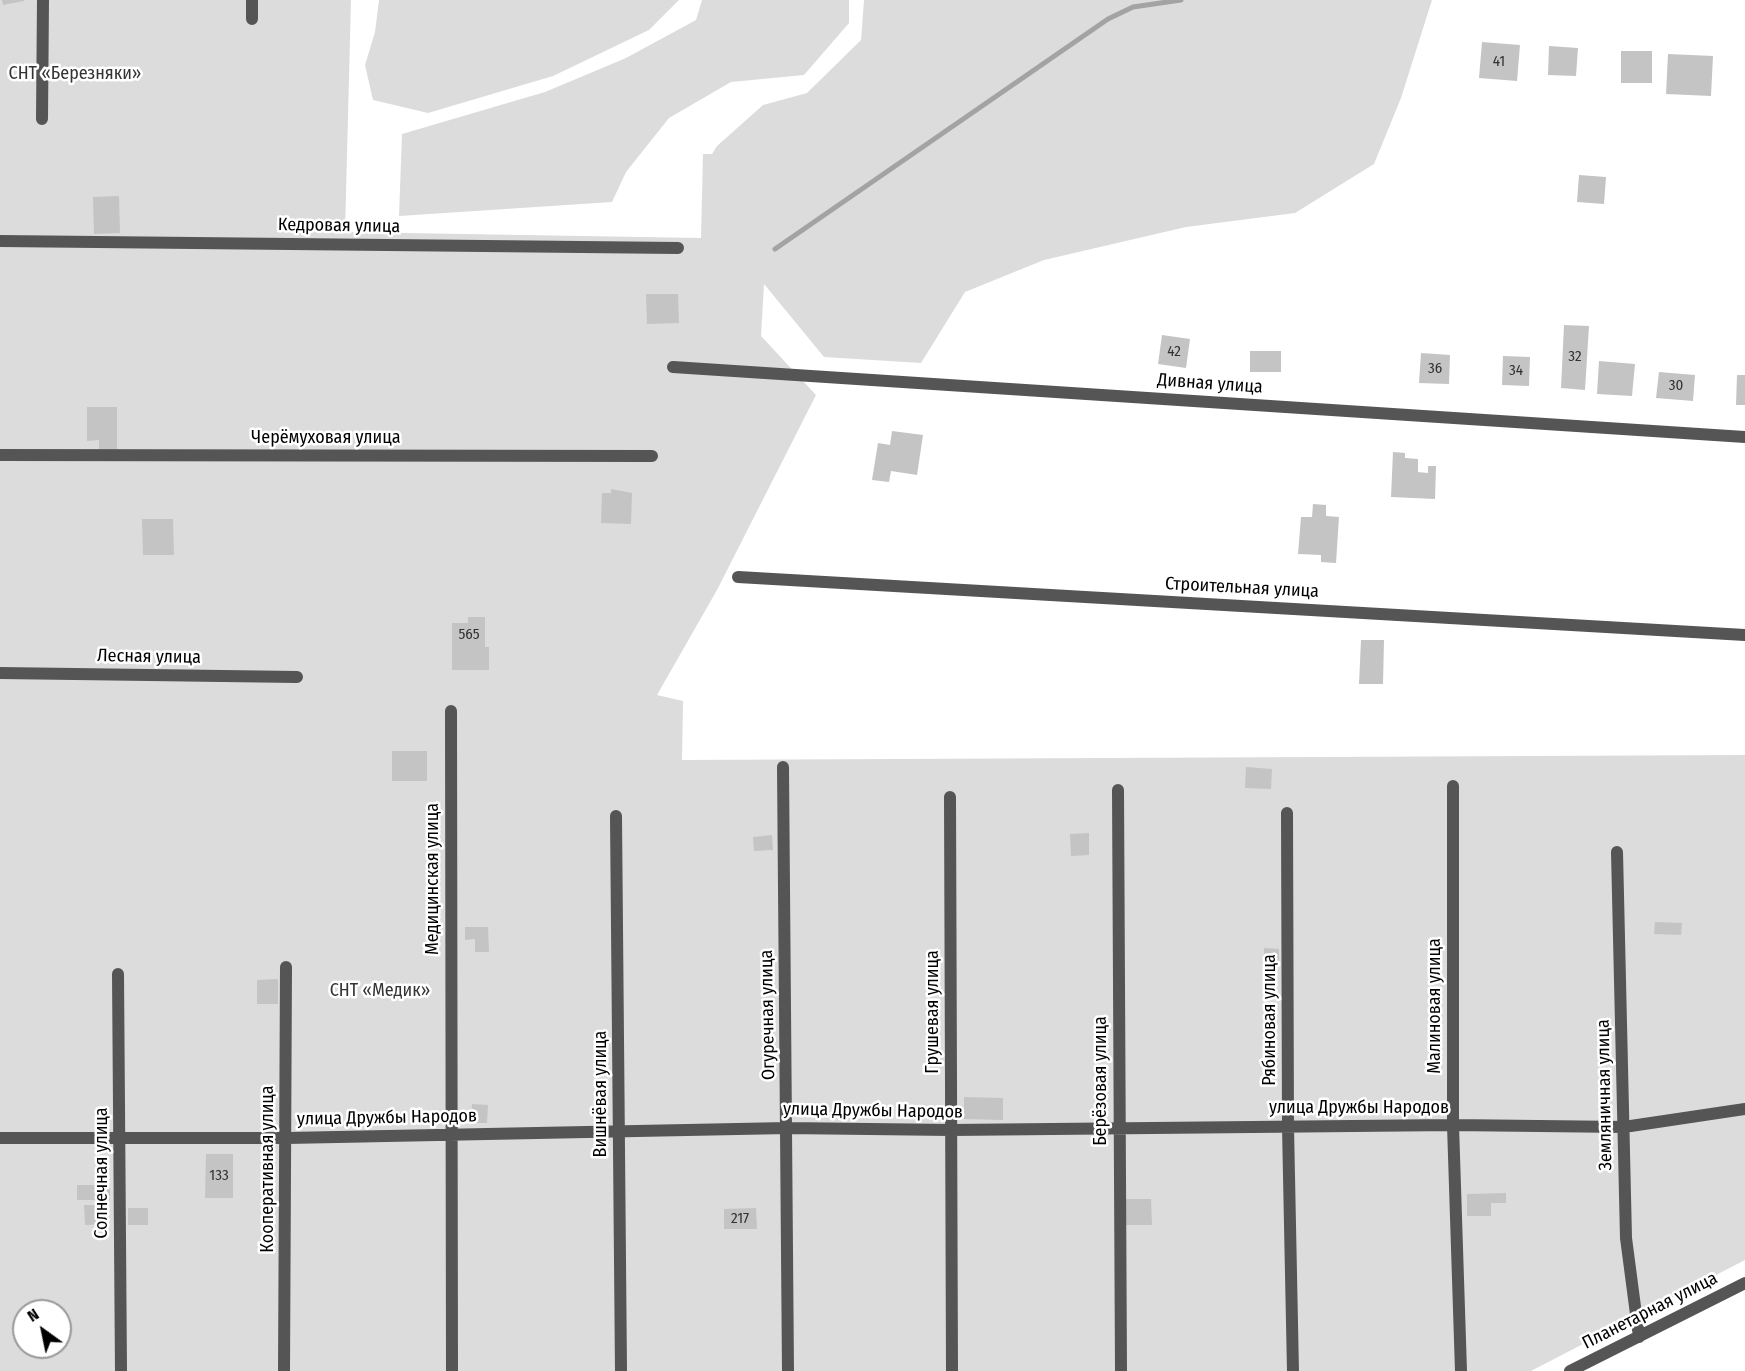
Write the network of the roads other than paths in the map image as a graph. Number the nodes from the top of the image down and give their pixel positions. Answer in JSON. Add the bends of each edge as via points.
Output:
{"nodes":[{"id":1,"x":43,"y":0,"type":"edge"},
{"id":2,"x":252,"y":0,"type":"edge"},
{"id":3,"x":252,"y":19,"type":"dead end"},
{"id":4,"x":42,"y":119,"type":"dead end"},
{"id":5,"x":0,"y":241,"type":"edge"},
{"id":6,"x":678,"y":248,"type":"dead end"},
{"id":7,"x":673,"y":367,"type":"dead end"},
{"id":8,"x":1745,"y":437,"type":"edge"},
{"id":9,"x":0,"y":455,"type":"edge"},
{"id":10,"x":652,"y":456,"type":"dead end"},
{"id":11,"x":738,"y":578,"type":"dead end"},
{"id":12,"x":1745,"y":635,"type":"edge"},
{"id":13,"x":0,"y":673,"type":"edge"},
{"id":14,"x":297,"y":677,"type":"dead end"},
{"id":15,"x":451,"y":711,"type":"dead end"},
{"id":16,"x":783,"y":767,"type":"dead end"},
{"id":17,"x":1453,"y":786,"type":"dead end"},
{"id":18,"x":1118,"y":790,"type":"dead end"},
{"id":19,"x":950,"y":797,"type":"dead end"},
{"id":20,"x":1287,"y":813,"type":"dead end"},
{"id":21,"x":616,"y":816,"type":"dead end"},
{"id":22,"x":1617,"y":852,"type":"dead end"},
{"id":23,"x":286,"y":967,"type":"dead end"},
{"id":24,"x":118,"y":974,"type":"dead end"},
{"id":25,"x":1745,"y":1109,"type":"edge"},
{"id":26,"x":1453,"y":1125,"type":"junction"},
{"id":27,"x":1288,"y":1126,"type":"junction"},
{"id":28,"x":1624,"y":1127,"type":"junction"},
{"id":29,"x":787,"y":1128,"type":"junction"},
{"id":30,"x":1119,"y":1128,"type":"junction"},
{"id":31,"x":951,"y":1130,"type":"junction"},
{"id":32,"x":619,"y":1132,"type":"junction"},
{"id":33,"x":451,"y":1134,"type":"junction"},
{"id":34,"x":0,"y":1138,"type":"edge"},
{"id":35,"x":120,"y":1138,"type":"junction"},
{"id":36,"x":287,"y":1138,"type":"junction"},
{"id":37,"x":1745,"y":1283,"type":"edge"},
{"id":38,"x":1639,"y":1336,"type":"junction"},
{"id":39,"x":121,"y":1371,"type":"edge"},
{"id":40,"x":284,"y":1371,"type":"edge"},
{"id":41,"x":452,"y":1371,"type":"edge"},
{"id":42,"x":621,"y":1371,"type":"edge"},
{"id":43,"x":788,"y":1371,"type":"edge"},
{"id":44,"x":952,"y":1371,"type":"edge"},
{"id":45,"x":1121,"y":1371,"type":"edge"},
{"id":46,"x":1293,"y":1371,"type":"edge"},
{"id":47,"x":1461,"y":1371,"type":"edge"},
{"id":48,"x":1570,"y":1371,"type":"edge"}],
"edges":[{"from":1,"to":4,"type":"street"},
{"from":2,"to":3,"type":"street"},
{"from":5,"to":6,"type":"street","name":"Кедровая улица"},
{"from":7,"to":8,"type":"street","name":"Дивная улица"},
{"from":9,"to":10,"type":"street","name":"Черёмуховая улица"},
{"from":11,"to":12,"type":"street","name":"Строительная улица"},
{"from":13,"to":14,"type":"street","name":"Лесная улица"},
{"from":15,"to":33,"type":"street","name":"Медицинская улица"},
{"from":16,"to":29,"type":"street","name":"Огуречная улица"},
{"from":17,"to":26,"type":"street","name":"Малиновая улица"},
{"from":18,"to":30,"type":"street","name":"Берёзовая улица"},
{"from":19,"to":31,"type":"street","name":"Грушевая улица"},
{"from":20,"to":27,"type":"street","name":"Рябиновая улица"},
{"from":21,"to":32,"type":"street","name":"Вишнёвая улица"},
{"from":22,"to":28,"type":"street","name":"Земляничная улица"},
{"from":23,"to":36,"type":"street","name":"Кооперативная улица"},
{"from":24,"to":35,"type":"street","name":"Солнечная улица"},
{"from":25,"to":28,"type":"street","name":"улица Дружбы Народов"},
{"from":26,"to":27,"type":"street","name":"улица Дружбы Народов"},
{"from":26,"to":28,"type":"street","name":"улица Дружбы Народов"},
{"from":26,"to":47,"type":"street","name":"Малиновая улица"},
{"from":27,"to":30,"type":"street","name":"улица Дружбы Народов"},
{"from":27,"to":46,"type":"street","name":"Рябиновая улица"},
{"from":28,"to":38,"type":"street","name":"Земляничная улица","via":[[1626,1238]]},
{"from":29,"to":31,"type":"street","name":"улица Дружбы Народов"},
{"from":29,"to":32,"type":"street","name":"улица Дружбы Народов"},
{"from":29,"to":43,"type":"street","name":"Огуречная улица"},
{"from":30,"to":31,"type":"street","name":"улица Дружбы Народов"},
{"from":30,"to":45,"type":"street","name":"Берёзовая улица"},
{"from":31,"to":44,"type":"street","name":"Грушевая улица"},
{"from":32,"to":33,"type":"street","name":"улица Дружбы Народов"},
{"from":32,"to":42,"type":"street","name":"Вишнёвая улица"},
{"from":33,"to":36,"type":"street","name":"улица Дружбы Народов"},
{"from":33,"to":41,"type":"street","name":"Медицинская улица"},
{"from":34,"to":35,"type":"street","name":"улица Дружбы Народов"},
{"from":35,"to":36,"type":"street","name":"улица Дружбы Народов"},
{"from":35,"to":39,"type":"street","name":"Солнечная улица"},
{"from":36,"to":40,"type":"street","name":"Кооперативная улица"},
{"from":37,"to":38,"type":"street","name":"Планетарная улица"},
{"from":38,"to":48,"type":"street","name":"Планетарная улица"}]}
